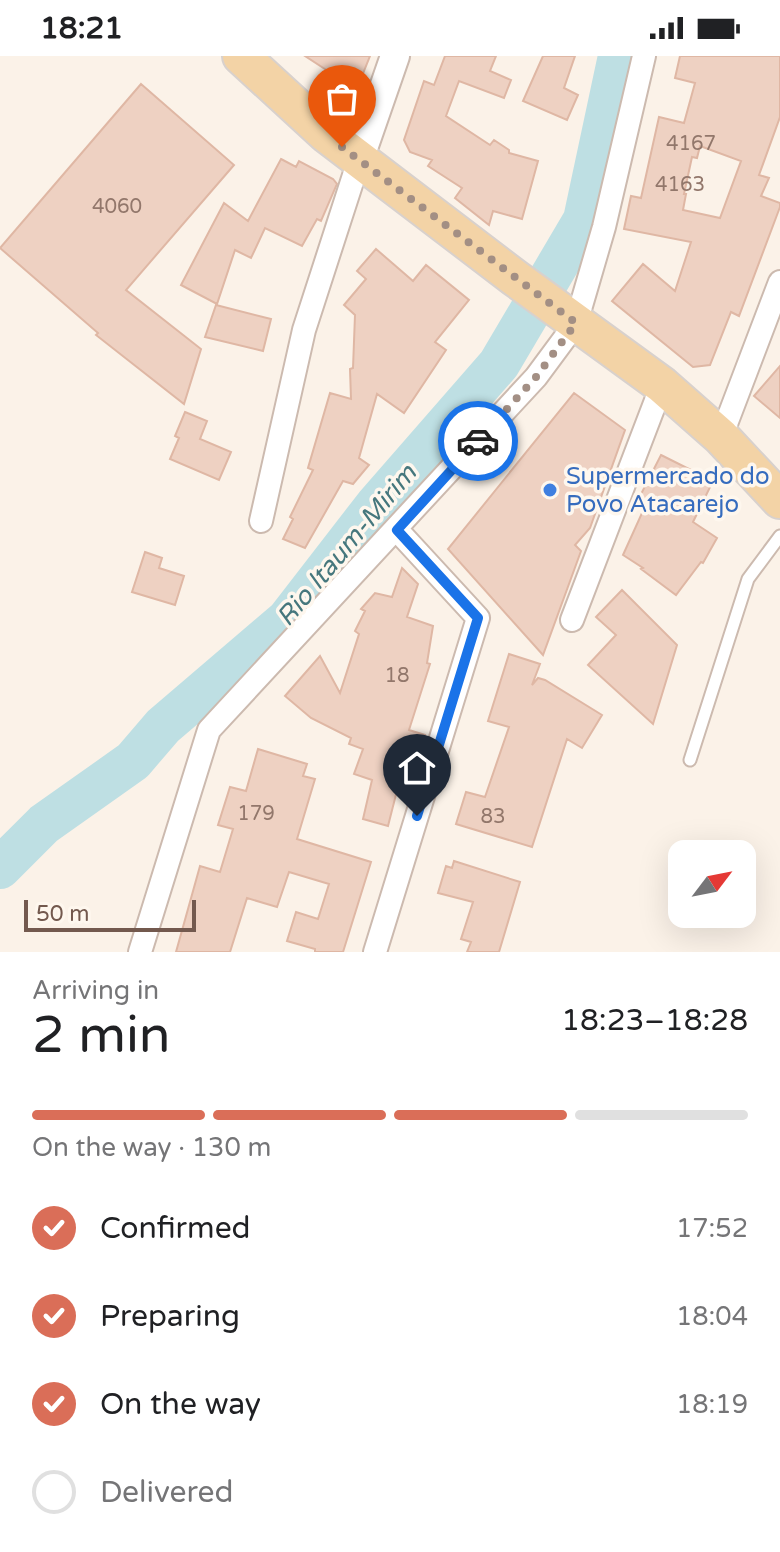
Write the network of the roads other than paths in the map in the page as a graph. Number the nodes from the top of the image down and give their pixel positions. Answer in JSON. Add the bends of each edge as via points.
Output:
{"nodes":[{"id":1,"x":241,"y":56,"type":"edge"},
{"id":2,"x":395,"y":56,"type":"edge"},
{"id":3,"x":644,"y":56,"type":"edge"},
{"id":4,"x":359,"y":160,"type":"junction"},
{"id":5,"x":780,"y":282,"type":"edge"},
{"id":6,"x":569,"y":318,"type":"junction"},
{"id":7,"x":662,"y":385,"type":"junction"},
{"id":8,"x":721,"y":437,"type":"junction"},
{"id":9,"x":780,"y":500,"type":"edge"},
{"id":10,"x":261,"y":521,"type":"dead end"},
{"id":11,"x":397,"y":530,"type":"junction"},
{"id":12,"x":780,"y":536,"type":"edge"},
{"id":13,"x":572,"y":620,"type":"dead end"},
{"id":14,"x":690,"y":760,"type":"dead end"},
{"id":15,"x":140,"y":952,"type":"edge"},
{"id":16,"x":375,"y":952,"type":"edge"}],
"edges":[{"from":1,"to":4,"type":"main road"},
{"from":2,"to":4,"type":"street"},
{"from":3,"to":6,"type":"street","via":[[604,227]]},
{"from":4,"to":6,"type":"main road"},
{"from":4,"to":10,"type":"street","via":[[304,330]]},
{"from":5,"to":8,"type":"street"},
{"from":6,"to":7,"type":"main road"},
{"from":6,"to":11,"type":"street","via":[[536,377]]},
{"from":7,"to":8,"type":"main road"},
{"from":7,"to":13,"type":"street"},
{"from":8,"to":9,"type":"main road"},
{"from":11,"to":15,"type":"street","via":[[209,730]]},
{"from":11,"to":16,"type":"street","via":[[478,618]]},
{"from":12,"to":14,"type":"lane","via":[[748,579]]}]}
